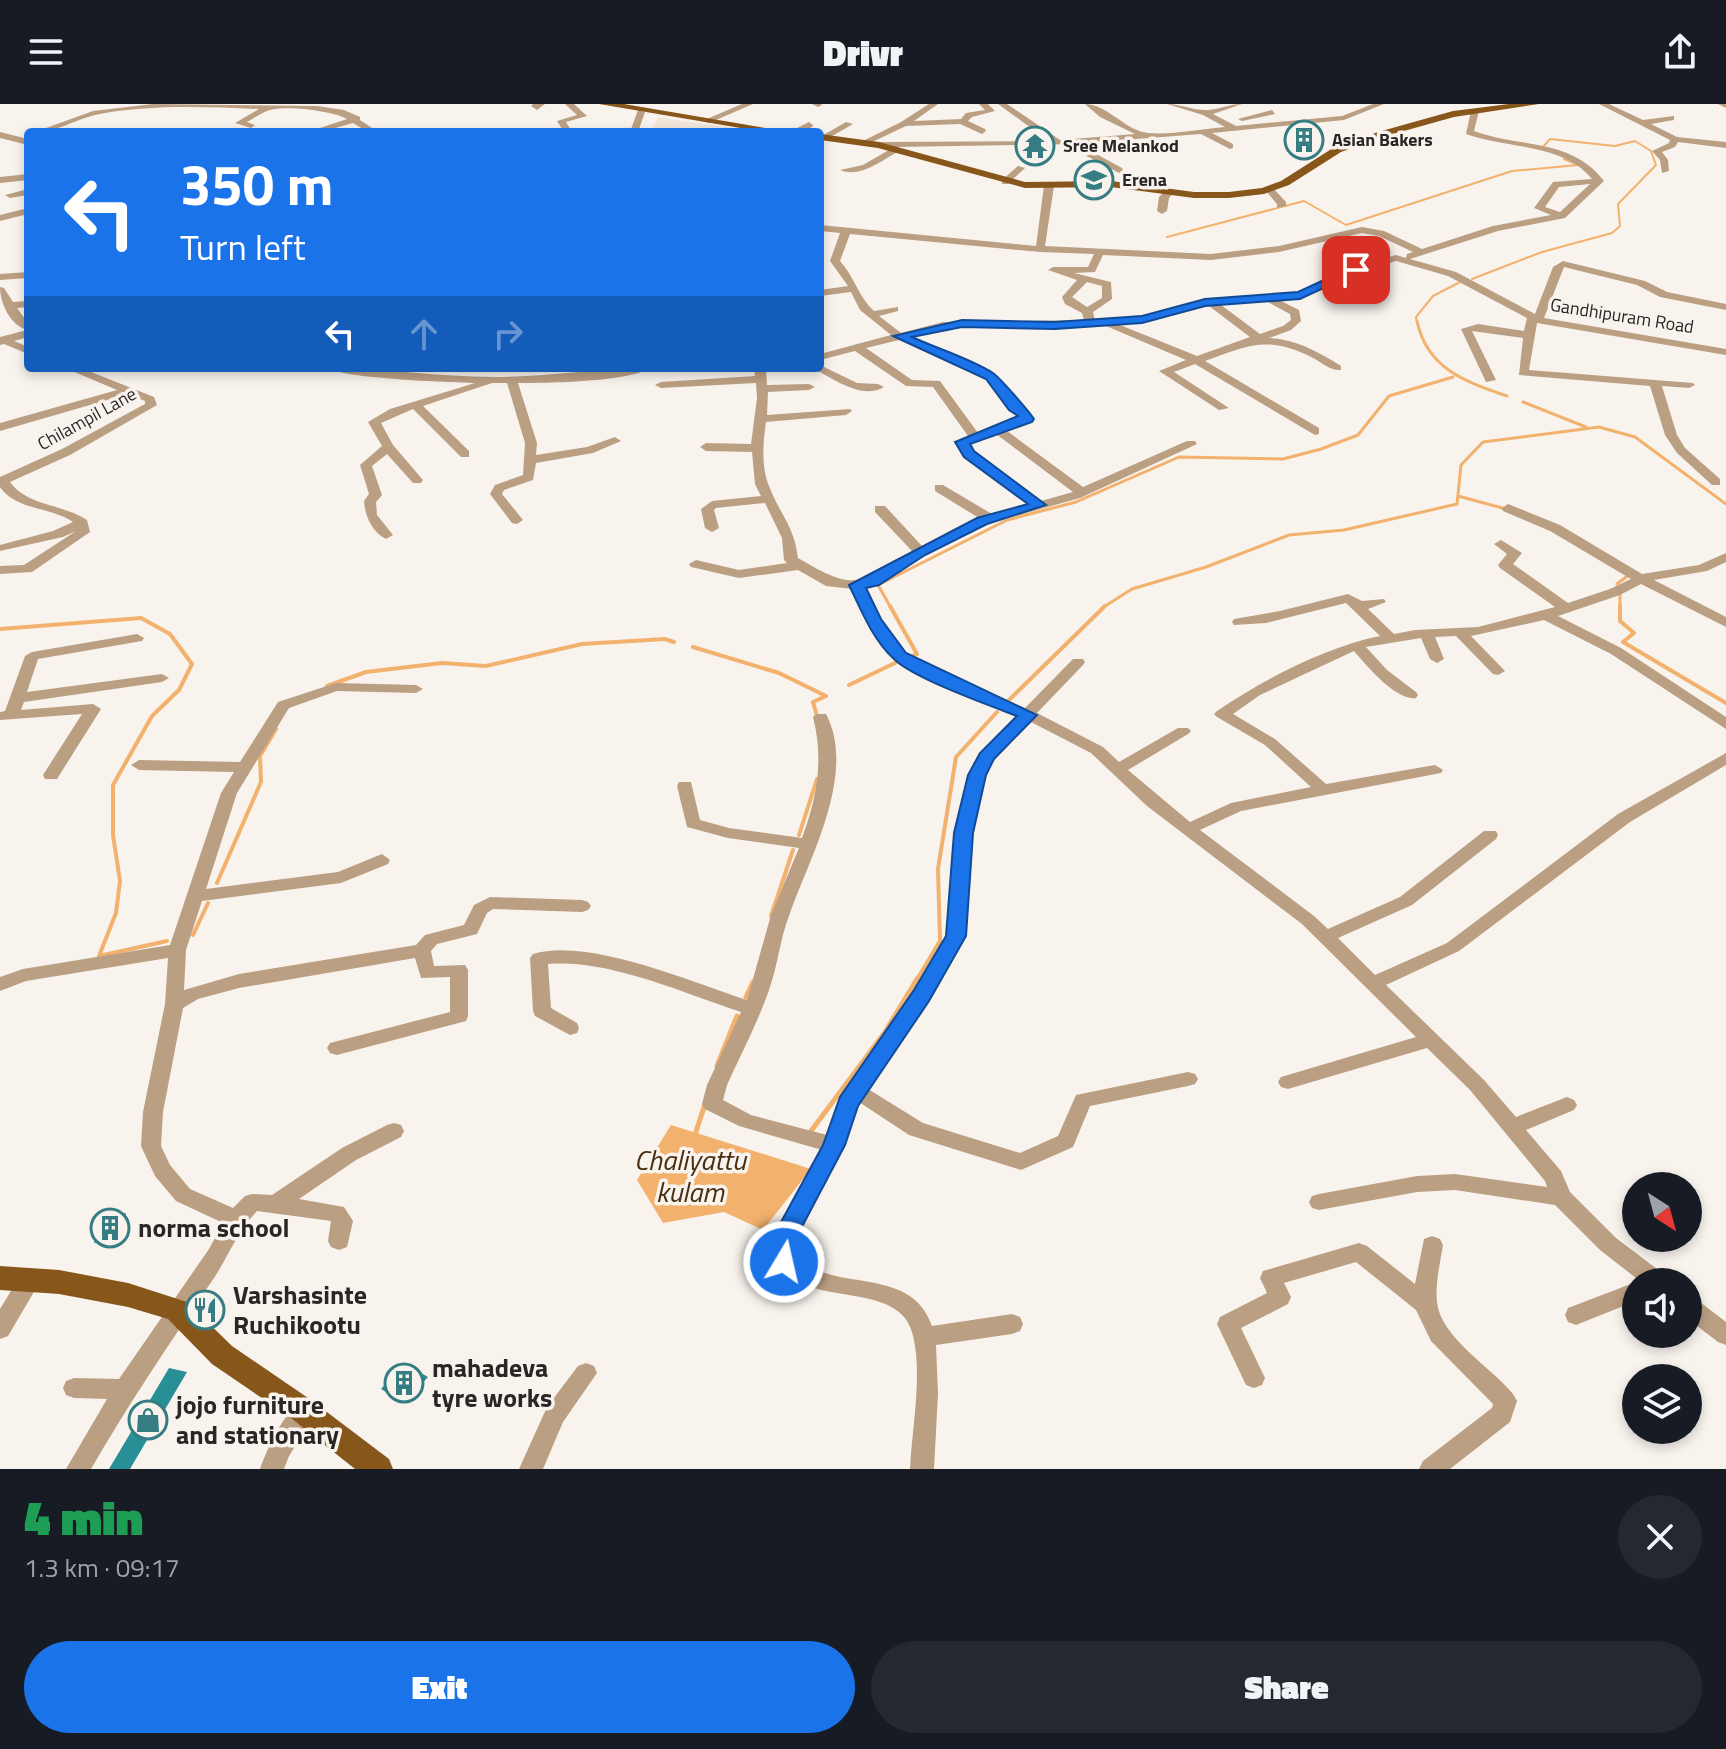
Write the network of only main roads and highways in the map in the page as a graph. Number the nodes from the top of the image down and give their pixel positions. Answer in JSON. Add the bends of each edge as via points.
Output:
{"nodes":[{"id":1,"x":604,"y":104,"type":"edge"},
{"id":2,"x":1534,"y":104,"type":"edge"},
{"id":3,"x":1454,"y":109,"type":"edge"},
{"id":4,"x":739,"y":128,"type":"edge"},
{"id":5,"x":824,"y":137,"type":"edge"},
{"id":6,"x":0,"y":1278,"type":"edge"},
{"id":7,"x":378,"y":1469,"type":"edge"}],
"edges":[{"from":1,"to":4,"type":"main road"},
{"from":2,"to":3,"type":"main road"},
{"from":3,"to":5,"type":"main road","via":[[1337,150],[1285,183],[1229,195],[1111,184],[1010,183],[879,145]]},
{"from":6,"to":7,"type":"main road","via":[[128,1295],[177,1310],[222,1355]]}]}
